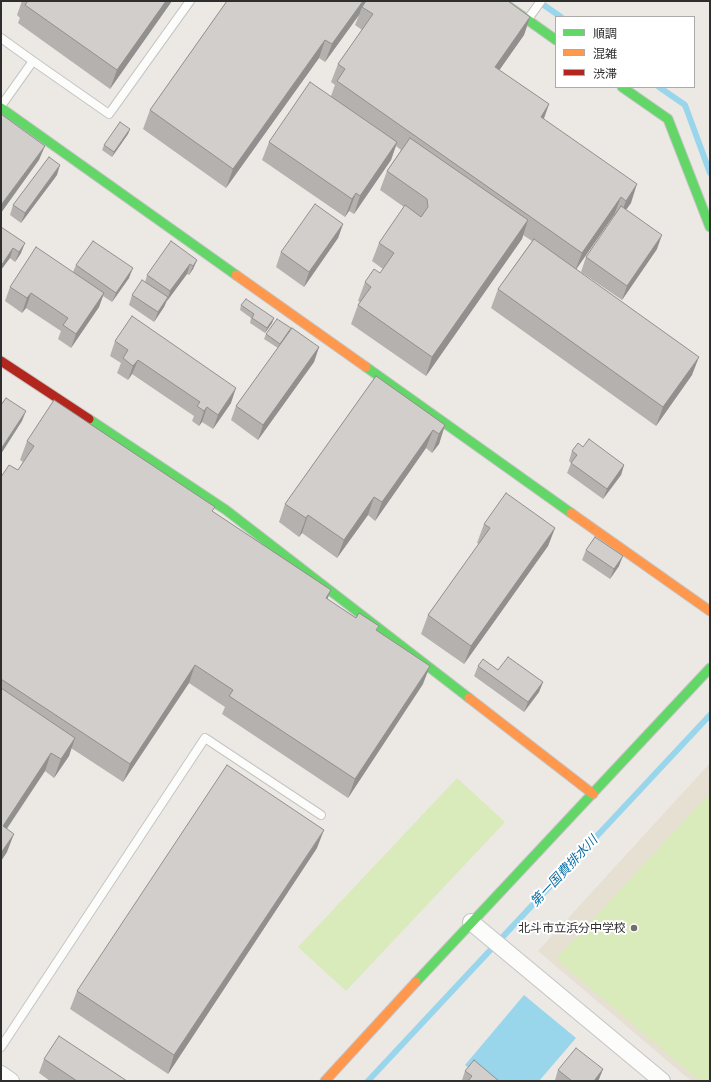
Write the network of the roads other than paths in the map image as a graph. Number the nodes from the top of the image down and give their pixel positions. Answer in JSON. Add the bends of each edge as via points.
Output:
{"nodes":[{"id":1,"x":190,"y":1,"type":"edge"},
{"id":2,"x":501,"y":1,"type":"edge"},
{"id":3,"x":541,"y":1,"type":"edge"},
{"id":4,"x":528,"y":20,"type":"junction"},
{"id":5,"x":1,"y":38,"type":"edge"},
{"id":6,"x":555,"y":39,"type":"edge"},
{"id":7,"x":33,"y":61,"type":"junction"},
{"id":8,"x":623,"y":88,"type":"edge"},
{"id":9,"x":1,"y":107,"type":"edge"},
{"id":10,"x":710,"y":227,"type":"edge"},
{"id":11,"x":1,"y":361,"type":"edge"},
{"id":12,"x":710,"y":611,"type":"edge"},
{"id":13,"x":710,"y":668,"type":"edge"},
{"id":14,"x":593,"y":794,"type":"junction"},
{"id":15,"x":321,"y":815,"type":"dead end"},
{"id":16,"x":471,"y":922,"type":"junction"},
{"id":17,"x":1,"y":1047,"type":"edge"},
{"id":18,"x":1,"y":1074,"type":"edge"},
{"id":19,"x":11,"y":1081,"type":"edge"},
{"id":20,"x":325,"y":1081,"type":"edge"},
{"id":21,"x":662,"y":1081,"type":"edge"}],
"edges":[{"from":1,"to":7,"type":"lane","via":[[109,114]]},
{"from":2,"to":4,"type":"street"},
{"from":3,"to":4,"type":"lane"},
{"from":4,"to":6,"type":"street"},
{"from":5,"to":7,"type":"lane"},
{"from":7,"to":9,"type":"lane"},
{"from":8,"to":10,"type":"street","via":[[668,119]]},
{"from":9,"to":12,"type":"street"},
{"from":11,"to":14,"type":"street","via":[[226,510]]},
{"from":13,"to":14,"type":"street"},
{"from":14,"to":16,"type":"street"},
{"from":15,"to":17,"type":"lane","via":[[205,738]]},
{"from":16,"to":20,"type":"street"},
{"from":16,"to":21,"type":"street"},
{"from":18,"to":19,"type":"street"}]}
